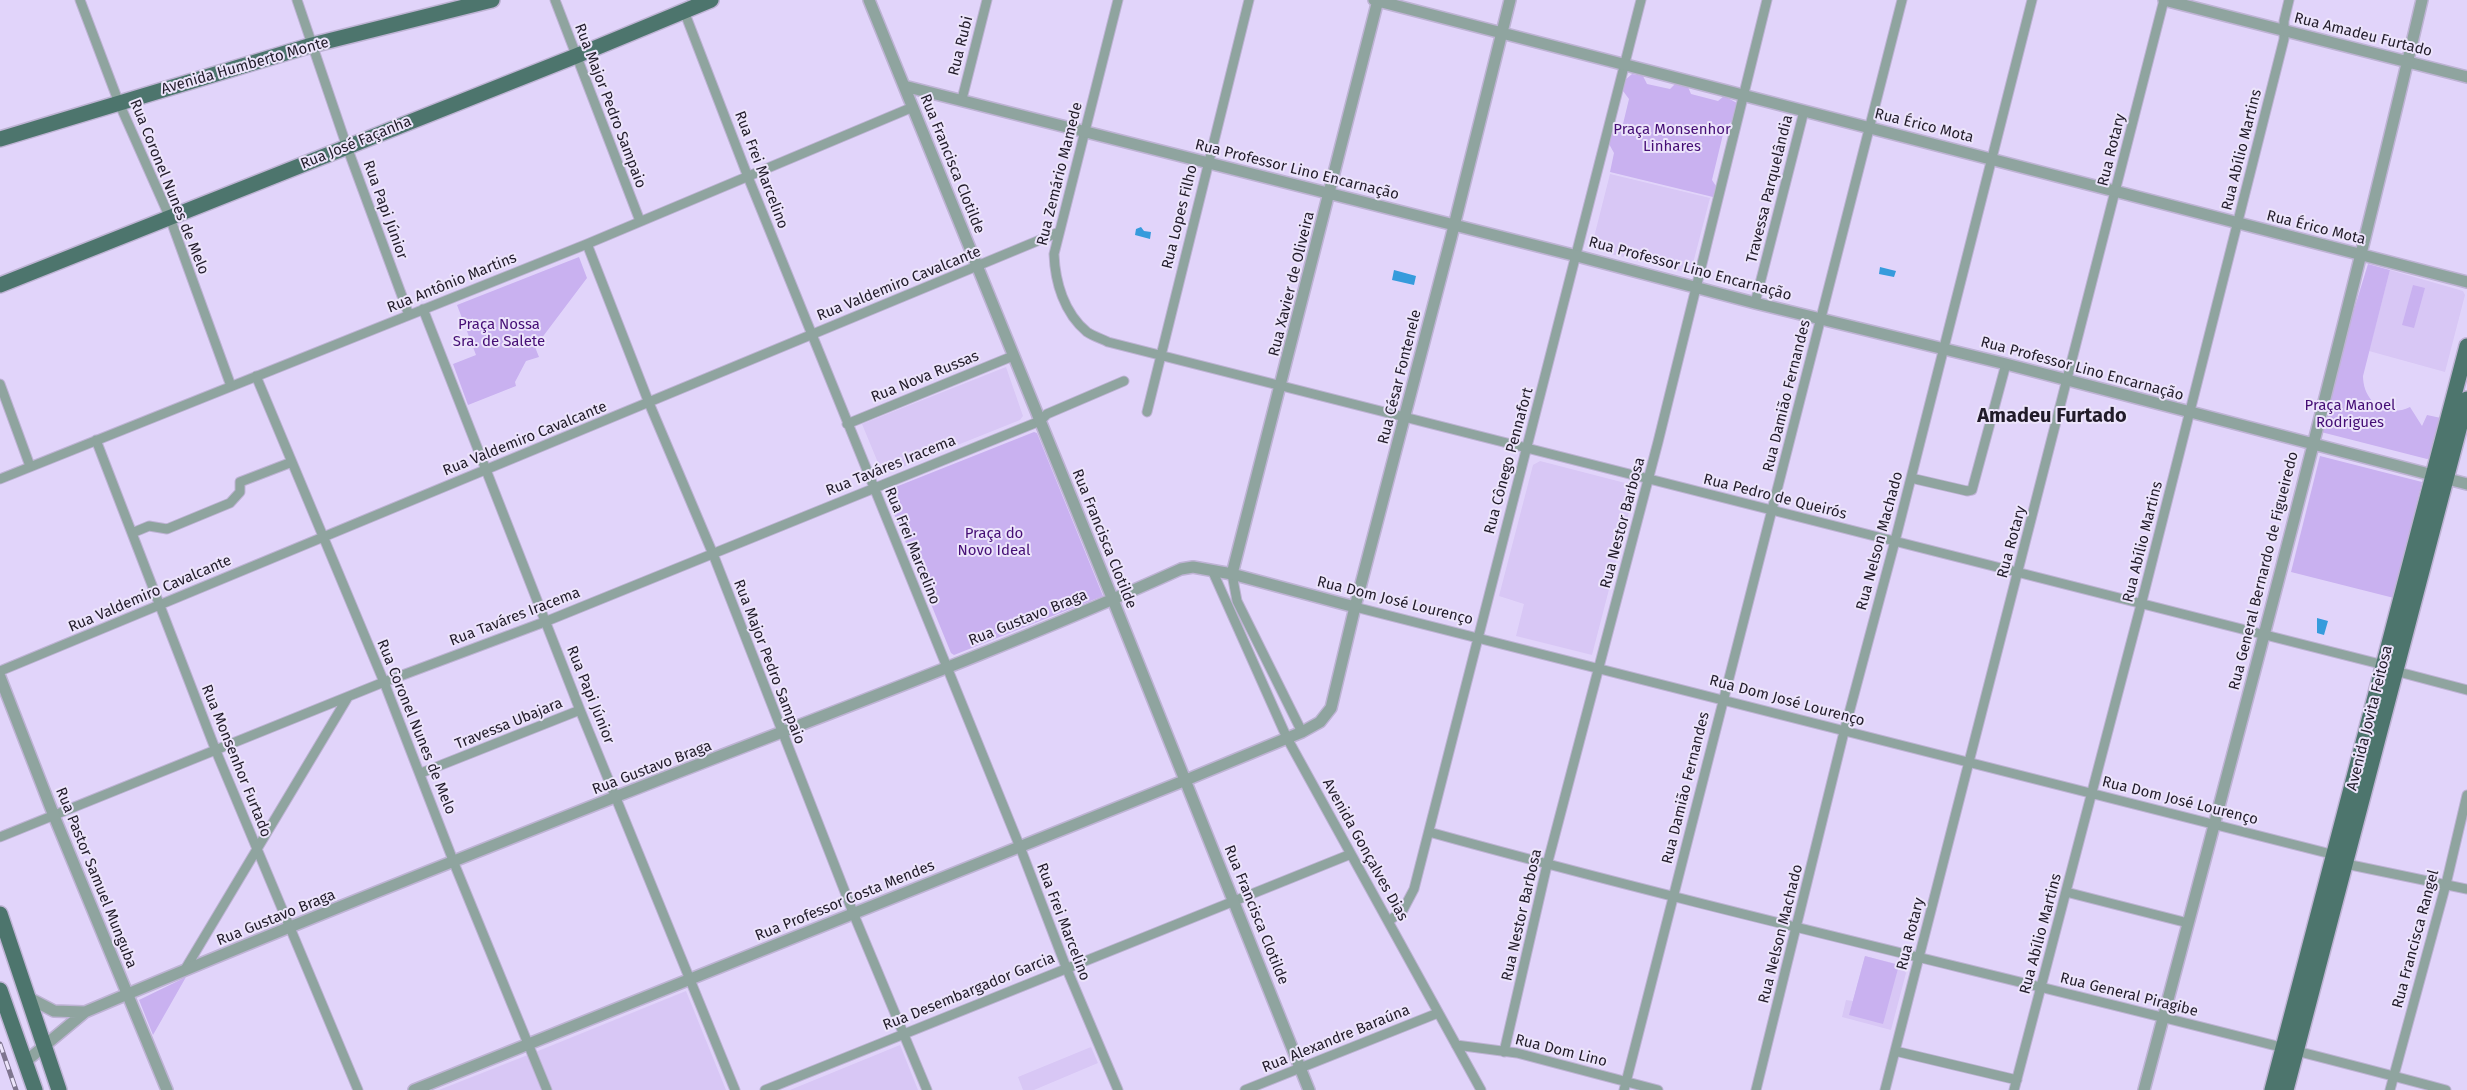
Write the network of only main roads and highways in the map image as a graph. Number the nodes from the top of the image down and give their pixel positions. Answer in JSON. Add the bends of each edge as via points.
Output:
{"nodes":[{"id":1,"x":492,"y":0,"type":"edge"},
{"id":2,"x":711,"y":0,"type":"edge"},
{"id":3,"x":0,"y":139,"type":"edge"},
{"id":4,"x":0,"y":285,"type":"edge"},
{"id":5,"x":2467,"y":346,"type":"edge"},
{"id":6,"x":2467,"y":399,"type":"edge"},
{"id":7,"x":2440,"y":477,"type":"junction"},
{"id":8,"x":0,"y":914,"type":"edge"},
{"id":9,"x":0,"y":990,"type":"edge"},
{"id":10,"x":2290,"y":1049,"type":"junction"},
{"id":11,"x":35,"y":1090,"type":"edge"},
{"id":12,"x":59,"y":1090,"type":"edge"},
{"id":13,"x":2272,"y":1090,"type":"edge"},
{"id":14,"x":2286,"y":1090,"type":"edge"}],
"edges":[{"from":1,"to":3,"type":"main road","name":"Avenida Humberto Monte","via":[[312,45]]},
{"from":2,"to":4,"type":"main road","name":"Rua José Façanha"},
{"from":5,"to":7,"type":"main road","name":"Avenida Jovita Feitosa"},
{"from":6,"to":7,"type":"main road","name":"Avenida Jovita Feitosa"},
{"from":7,"to":10,"type":"main road","name":"Avenida Jovita Feitosa"},
{"from":8,"to":12,"type":"main road"},
{"from":9,"to":11,"type":"main road"},
{"from":10,"to":13,"type":"main road","name":"Avenida Jovita Feitosa"},
{"from":10,"to":14,"type":"main road","name":"Avenida Jovita Feitosa"}]}
